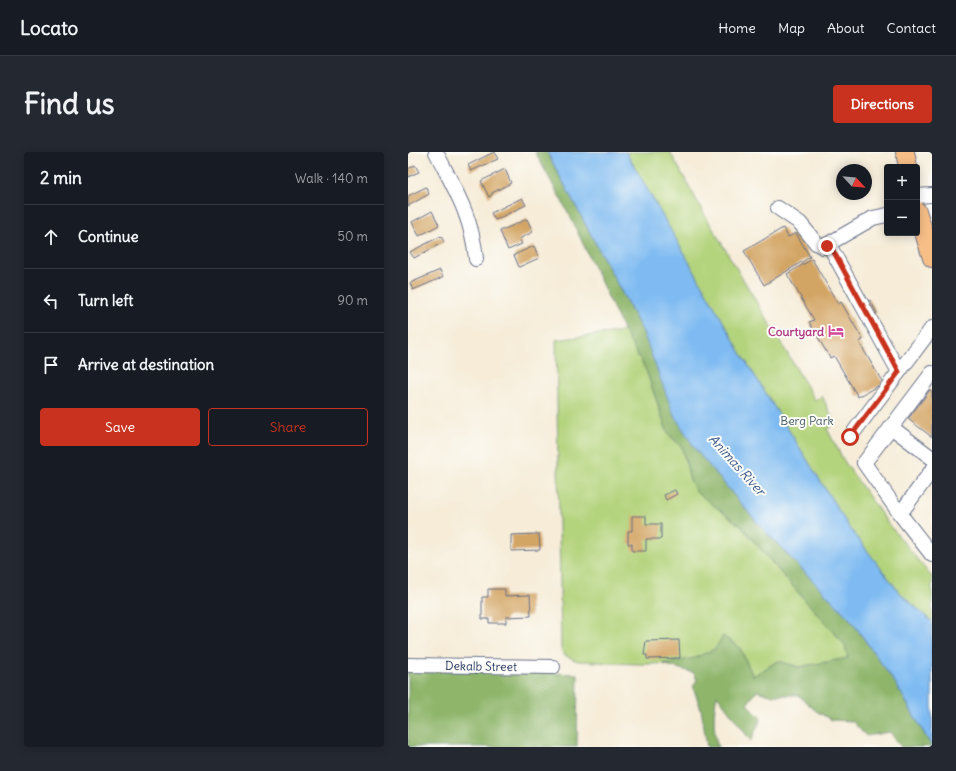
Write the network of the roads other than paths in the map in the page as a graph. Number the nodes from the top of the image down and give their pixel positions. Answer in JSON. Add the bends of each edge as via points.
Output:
{"nodes":[{"id":1,"x":436,"y":152,"type":"edge"},
{"id":2,"x":905,"y":152,"type":"edge"},
{"id":3,"x":907,"y":164,"type":"edge"},
{"id":4,"x":932,"y":195,"type":"edge"},
{"id":5,"x":920,"y":196,"type":"edge"},
{"id":6,"x":778,"y":208,"type":"dead end"},
{"id":7,"x":884,"y":216,"type":"edge"},
{"id":8,"x":920,"y":220,"type":"edge"},
{"id":9,"x":830,"y":245,"type":"junction"},
{"id":10,"x":932,"y":258,"type":"edge"},
{"id":11,"x":476,"y":259,"type":"dead end"},
{"id":12,"x":932,"y":328,"type":"edge"},
{"id":13,"x":899,"y":372,"type":"junction"},
{"id":14,"x":932,"y":373,"type":"edge"},
{"id":15,"x":891,"y":427,"type":"junction"},
{"id":16,"x":850,"y":437,"type":"dead end"},
{"id":17,"x":932,"y":458,"type":"edge"},
{"id":18,"x":932,"y":470,"type":"edge"},
{"id":19,"x":900,"y":514,"type":"junction"},
{"id":20,"x":932,"y":555,"type":"edge"},
{"id":21,"x":408,"y":665,"type":"edge"},
{"id":22,"x":553,"y":667,"type":"dead end"}],
"edges":[{"from":1,"to":11,"type":"street","via":[[472,229]]},
{"from":2,"to":3,"type":"main road"},
{"from":4,"to":5,"type":"street"},
{"from":6,"to":9,"type":"street","via":[[800,223],[816,244],[823,247]]},
{"from":7,"to":9,"type":"street","via":[[873,218]]},
{"from":8,"to":10,"type":"main road"},
{"from":9,"to":13,"type":"street"},
{"from":12,"to":13,"type":"street"},
{"from":13,"to":16,"type":"street"},
{"from":14,"to":15,"type":"street"},
{"from":15,"to":17,"type":"street"},
{"from":15,"to":19,"type":"street","via":[[864,463]]},
{"from":18,"to":19,"type":"street"},
{"from":19,"to":20,"type":"street"},
{"from":21,"to":22,"type":"street","name":"Dekalb Street"}]}
